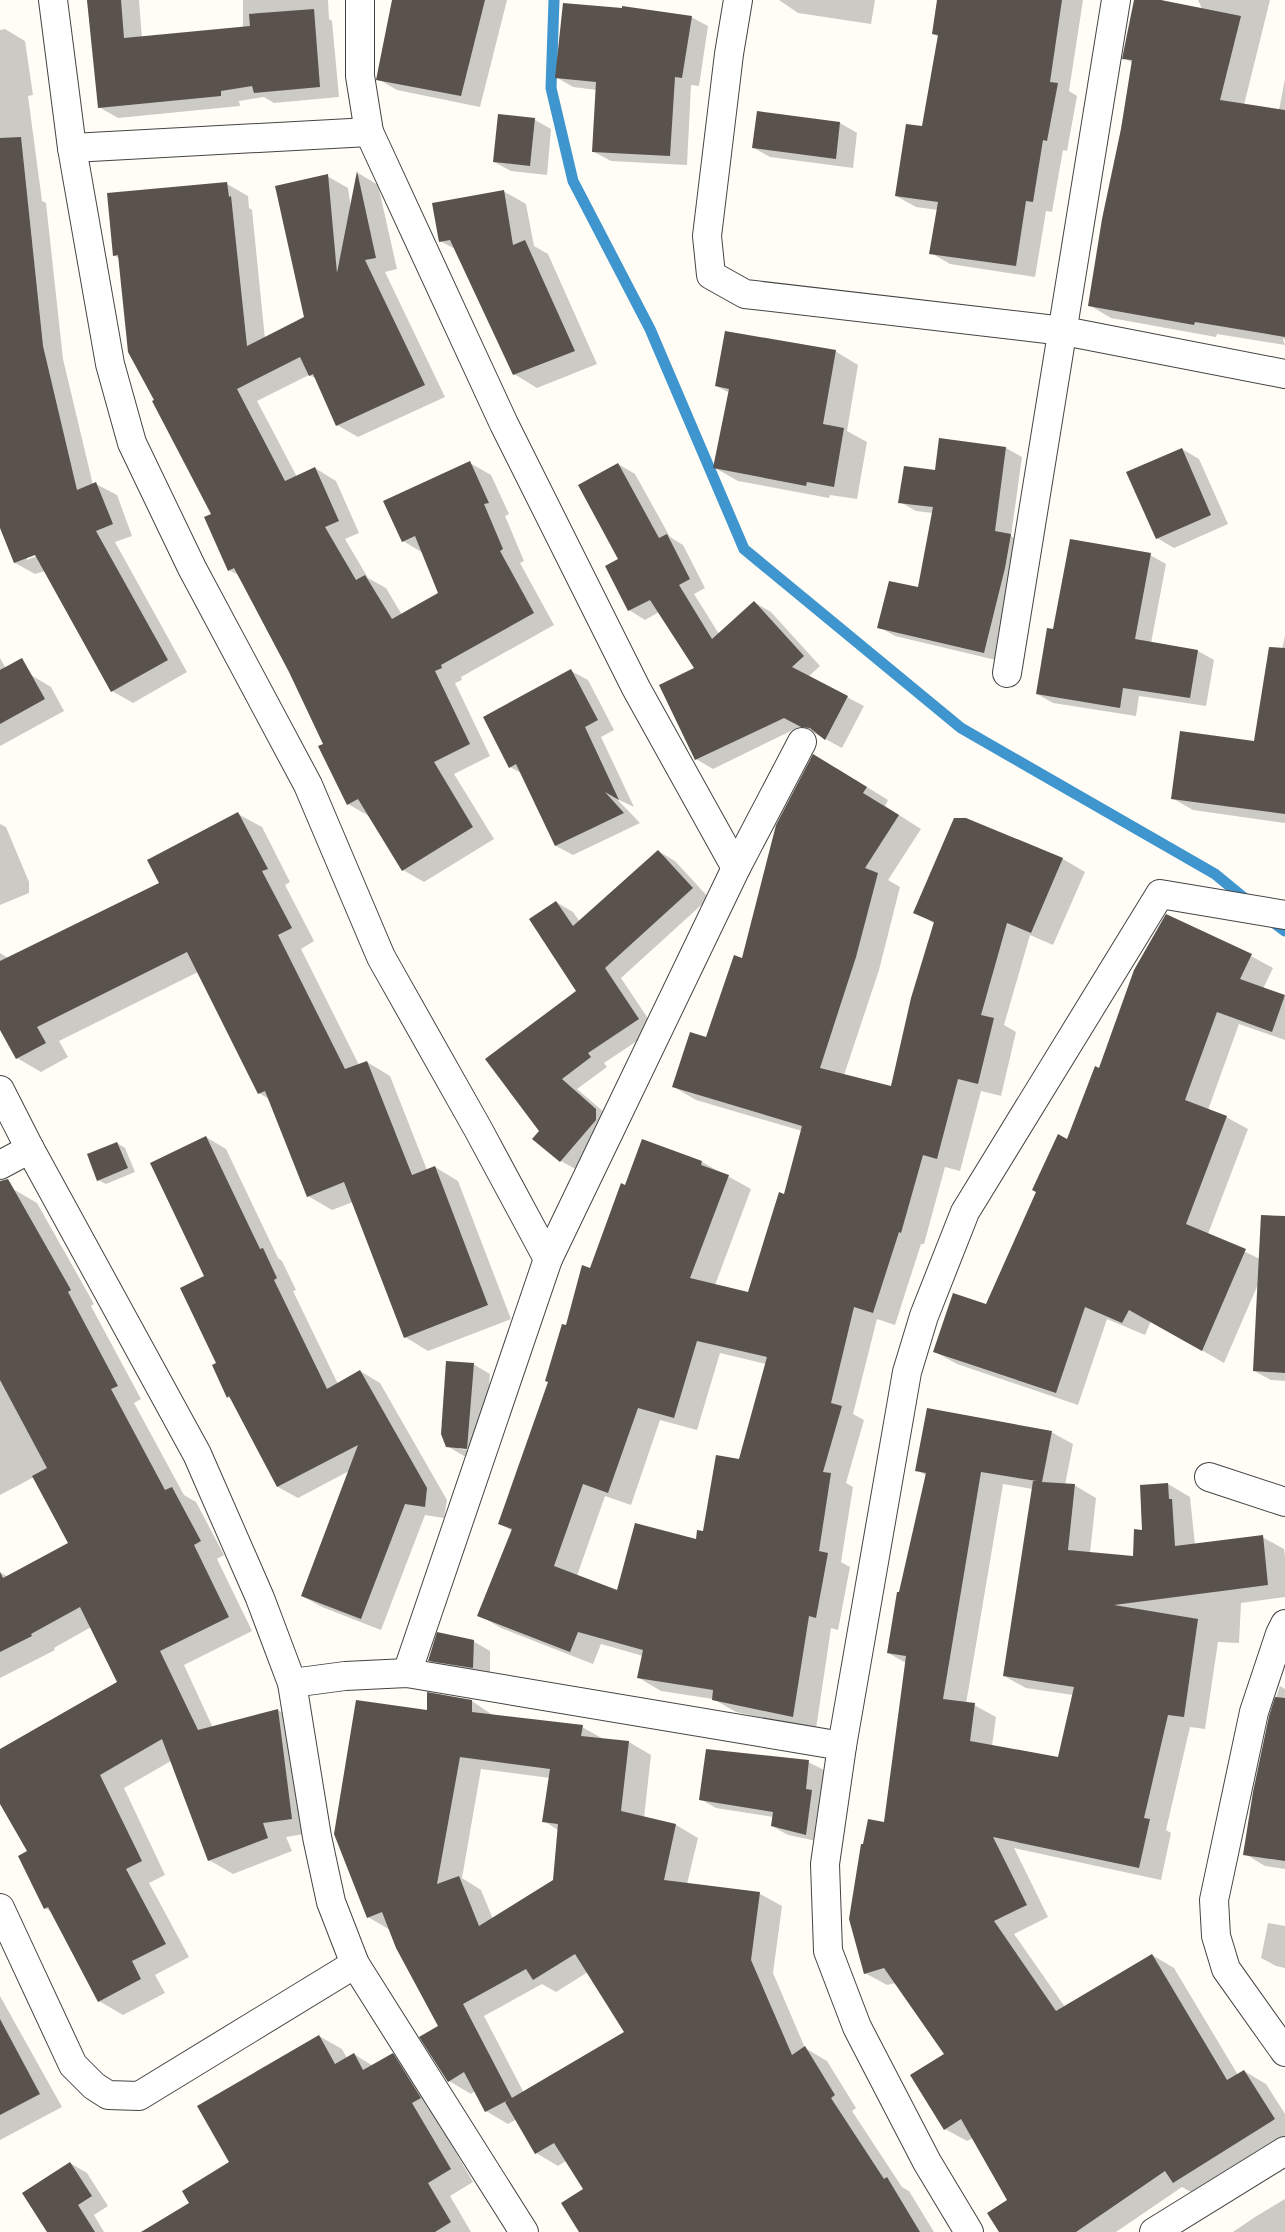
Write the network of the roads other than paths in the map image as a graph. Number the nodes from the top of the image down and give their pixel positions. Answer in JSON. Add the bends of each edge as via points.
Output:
{"nodes":[{"id":1,"x":53,"y":0,"type":"edge"},
{"id":2,"x":360,"y":0,"type":"edge"},
{"id":3,"x":738,"y":0,"type":"edge"},
{"id":4,"x":1116,"y":0,"type":"edge"},
{"id":5,"x":369,"y":132,"type":"junction"},
{"id":6,"x":72,"y":148,"type":"junction"},
{"id":7,"x":1064,"y":331,"type":"junction"},
{"id":8,"x":1285,"y":374,"type":"edge"},
{"id":9,"x":1007,"y":673,"type":"dead end"},
{"id":10,"x":802,"y":742,"type":"dead end"},
{"id":11,"x":736,"y":868,"type":"junction"},
{"id":12,"x":1285,"y":915,"type":"edge"},
{"id":13,"x":0,"y":1090,"type":"edge"},
{"id":14,"x":30,"y":1149,"type":"junction"},
{"id":15,"x":0,"y":1165,"type":"edge"},
{"id":16,"x":548,"y":1259,"type":"junction"},
{"id":17,"x":1209,"y":1477,"type":"dead end"},
{"id":18,"x":1285,"y":1502,"type":"edge"},
{"id":19,"x":1285,"y":1624,"type":"edge"},
{"id":20,"x":407,"y":1673,"type":"junction"},
{"id":21,"x":292,"y":1683,"type":"junction"},
{"id":22,"x":842,"y":1746,"type":"junction"},
{"id":23,"x":0,"y":1908,"type":"edge"},
{"id":24,"x":355,"y":1964,"type":"junction"},
{"id":25,"x":1285,"y":2052,"type":"edge"},
{"id":26,"x":1285,"y":2151,"type":"edge"},
{"id":27,"x":524,"y":2232,"type":"edge"},
{"id":28,"x":969,"y":2232,"type":"edge"},
{"id":29,"x":1154,"y":2232,"type":"edge"}],
"edges":[{"from":1,"to":6,"type":"street"},
{"from":2,"to":5,"type":"street","via":[[360,76]]},
{"from":3,"to":7,"type":"street","via":[[707,236],[711,275],[745,294]]},
{"from":4,"to":7,"type":"street"},
{"from":5,"to":6,"type":"street"},
{"from":5,"to":11,"type":"street","via":[[504,424],[636,688]]},
{"from":6,"to":16,"type":"street","via":[[110,364],[132,443],[192,568],[308,785],[381,957]]},
{"from":7,"to":8,"type":"street"},
{"from":7,"to":9,"type":"street"},
{"from":10,"to":11,"type":"street"},
{"from":11,"to":16,"type":"street"},
{"from":12,"to":22,"type":"street","via":[[1160,894],[965,1212],[924,1316],[907,1372]]},
{"from":13,"to":14,"type":"street"},
{"from":14,"to":15,"type":"street"},
{"from":14,"to":21,"type":"street","via":[[197,1454],[260,1598]]},
{"from":16,"to":20,"type":"street"},
{"from":17,"to":18,"type":"street"},
{"from":19,"to":25,"type":"street","via":[[1254,1712],[1214,1900],[1216,1936],[1226,1968]]},
{"from":20,"to":21,"type":"street"},
{"from":20,"to":22,"type":"street"},
{"from":21,"to":24,"type":"street","via":[[331,1902]]},
{"from":22,"to":28,"type":"street","via":[[825,1864],[828,1952],[862,2035],[927,2162]]},
{"from":23,"to":24,"type":"street","via":[[73,2064],[94,2086],[108,2095],[138,2096]]},
{"from":24,"to":27,"type":"street"},
{"from":26,"to":29,"type":"street"}]}
